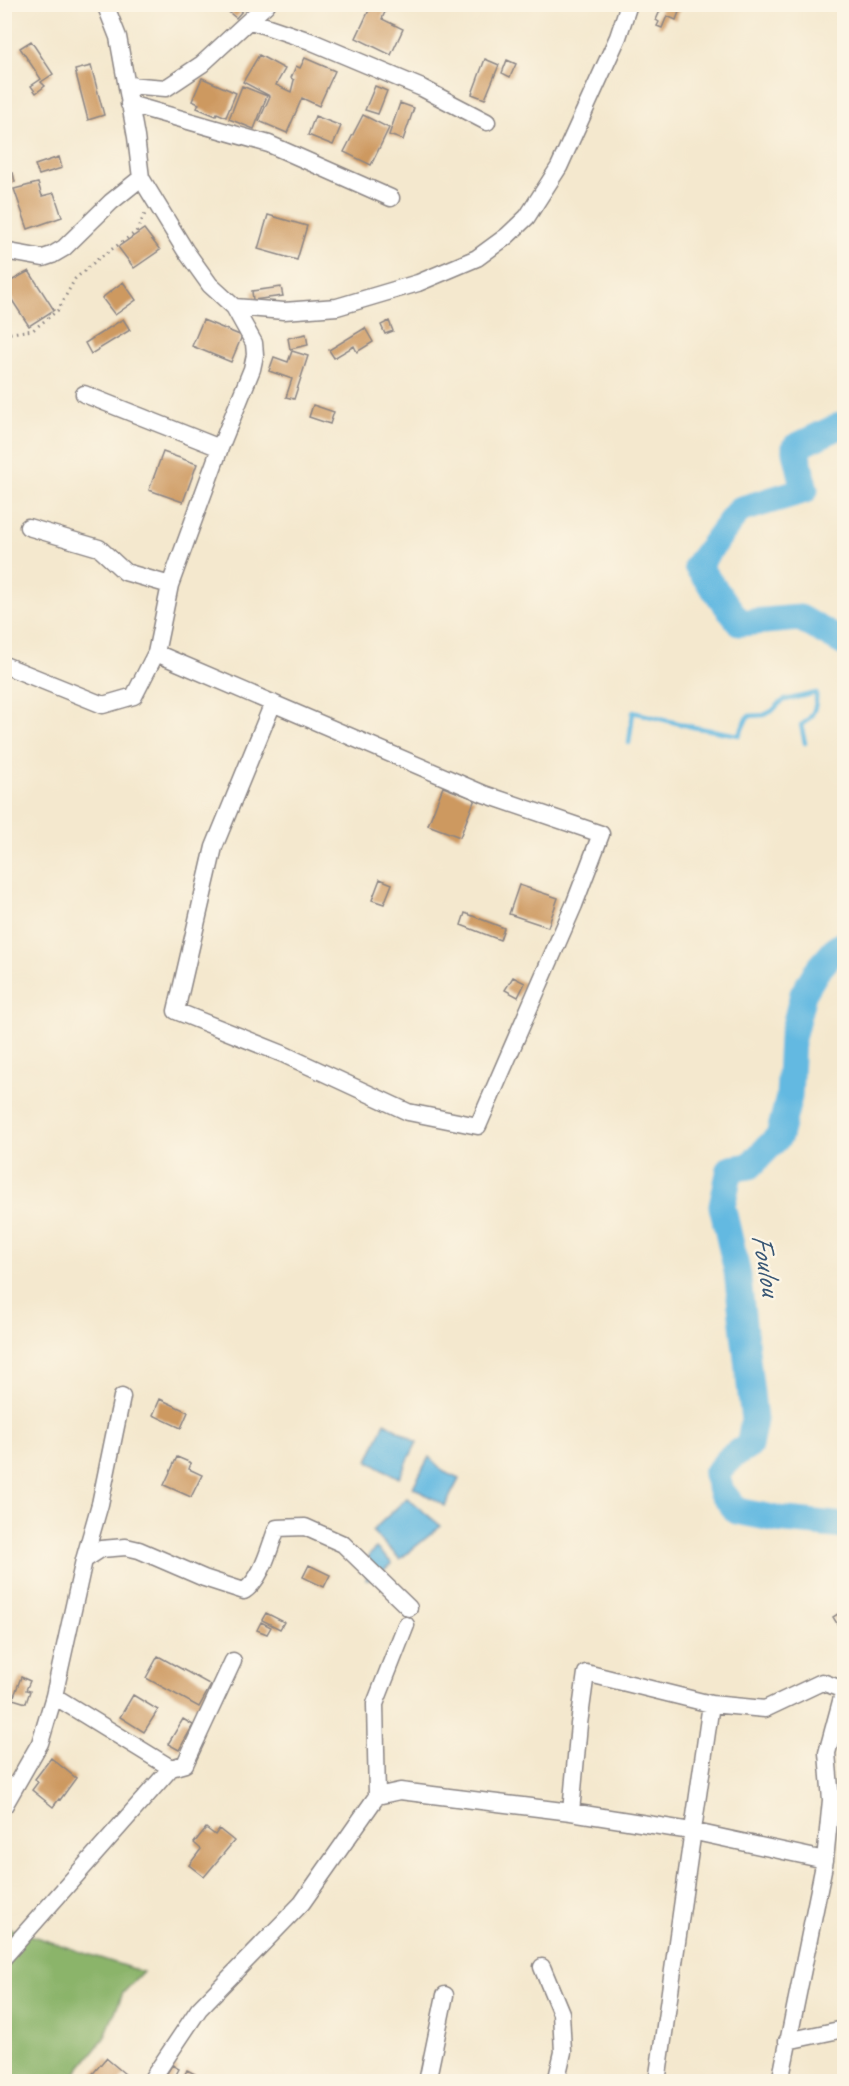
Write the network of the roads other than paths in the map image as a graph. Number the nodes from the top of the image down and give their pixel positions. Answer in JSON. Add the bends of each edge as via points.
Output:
{"nodes":[{"id":1,"x":105,"y":4,"type":"edge"},
{"id":2,"x":267,"y":4,"type":"edge"},
{"id":3,"x":629,"y":4,"type":"edge"},
{"id":4,"x":251,"y":21,"type":"junction"},
{"id":5,"x":127,"y":85,"type":"junction"},
{"id":6,"x":129,"y":104,"type":"junction"},
{"id":7,"x":487,"y":122,"type":"dead end"},
{"id":8,"x":141,"y":178,"type":"junction"},
{"id":9,"x":391,"y":198,"type":"dead end"},
{"id":10,"x":4,"y":251,"type":"edge"},
{"id":11,"x":234,"y":307,"type":"junction"},
{"id":12,"x":84,"y":394,"type":"dead end"},
{"id":13,"x":220,"y":448,"type":"junction"},
{"id":14,"x":28,"y":527,"type":"dead end"},
{"id":15,"x":170,"y":585,"type":"junction"},
{"id":16,"x":156,"y":653,"type":"junction"},
{"id":17,"x":4,"y":665,"type":"edge"},
{"id":18,"x":273,"y":703,"type":"junction"},
{"id":19,"x":122,"y":1397,"type":"dead end"},
{"id":20,"x":84,"y":1560,"type":"junction"},
{"id":21,"x":410,"y":1608,"type":"dead end"},
{"id":22,"x":406,"y":1625,"type":"dead end"},
{"id":23,"x":233,"y":1660,"type":"dead end"},
{"id":24,"x":844,"y":1690,"type":"edge"},
{"id":25,"x":54,"y":1696,"type":"junction"},
{"id":26,"x":711,"y":1704,"type":"junction"},
{"id":27,"x":171,"y":1768,"type":"junction"},
{"id":28,"x":377,"y":1796,"type":"junction"},
{"id":29,"x":4,"y":1806,"type":"edge"},
{"id":30,"x":571,"y":1812,"type":"junction"},
{"id":31,"x":691,"y":1831,"type":"junction"},
{"id":32,"x":825,"y":1860,"type":"junction"},
{"id":33,"x":4,"y":1957,"type":"edge"},
{"id":34,"x":542,"y":1967,"type":"dead end"},
{"id":35,"x":446,"y":1995,"type":"dead end"},
{"id":36,"x":844,"y":2030,"type":"edge"},
{"id":37,"x":788,"y":2041,"type":"junction"},
{"id":38,"x":150,"y":2082,"type":"edge"},
{"id":39,"x":427,"y":2082,"type":"edge"},
{"id":40,"x":556,"y":2082,"type":"edge"},
{"id":41,"x":657,"y":2082,"type":"edge"},
{"id":42,"x":780,"y":2082,"type":"edge"}],
"edges":[{"from":1,"to":5,"type":"street"},
{"from":2,"to":4,"type":"street"},
{"from":3,"to":11,"type":"street","via":[[559,167],[527,217],[507,236],[477,258],[418,283],[337,307]]},
{"from":4,"to":5,"type":"street","via":[[202,64],[166,88]]},
{"from":4,"to":7,"type":"street","via":[[422,88]]},
{"from":5,"to":6,"type":"street"},
{"from":6,"to":8,"type":"street"},
{"from":6,"to":9,"type":"street","via":[[269,144]]},
{"from":8,"to":10,"type":"street","via":[[52,255],[43,258]]},
{"from":8,"to":11,"type":"street","via":[[210,285]]},
{"from":11,"to":13,"type":"street","via":[[254,344],[255,356]]},
{"from":12,"to":13,"type":"street"},
{"from":13,"to":15,"type":"street"},
{"from":14,"to":15,"type":"street","via":[[99,548],[125,572]]},
{"from":15,"to":16,"type":"street"},
{"from":16,"to":17,"type":"street","via":[[134,696],[103,705]]},
{"from":16,"to":18,"type":"street"},
{"from":18,"to":18,"type":"street","via":[[484,794],[601,834],[478,1126],[408,1112],[283,1054],[176,1011],[214,847]]},
{"from":19,"to":20,"type":"street"},
{"from":20,"to":21,"type":"street","via":[[101,1549],[126,1547],[244,1591],[265,1563],[277,1527],[305,1527],[343,1544]]},
{"from":20,"to":25,"type":"street"},
{"from":22,"to":28,"type":"street","via":[[375,1704]]},
{"from":23,"to":27,"type":"street","via":[[185,1764]]},
{"from":24,"to":26,"type":"street","via":[[822,1682],[765,1709]]},
{"from":24,"to":32,"type":"street","via":[[826,1753],[831,1800]]},
{"from":25,"to":27,"type":"street"},
{"from":25,"to":29,"type":"street","via":[[40,1743]]},
{"from":26,"to":30,"type":"street","via":[[586,1673]]},
{"from":26,"to":31,"type":"street"},
{"from":27,"to":33,"type":"street"},
{"from":28,"to":30,"type":"street","via":[[400,1791]]},
{"from":28,"to":38,"type":"street","via":[[302,1903],[200,2009]]},
{"from":30,"to":31,"type":"street"},
{"from":31,"to":32,"type":"street"},
{"from":31,"to":41,"type":"street"},
{"from":32,"to":37,"type":"street"},
{"from":34,"to":40,"type":"street","via":[[561,2013],[563,2052]]},
{"from":35,"to":39,"type":"street"},
{"from":36,"to":37,"type":"street"},
{"from":37,"to":42,"type":"street"}]}
